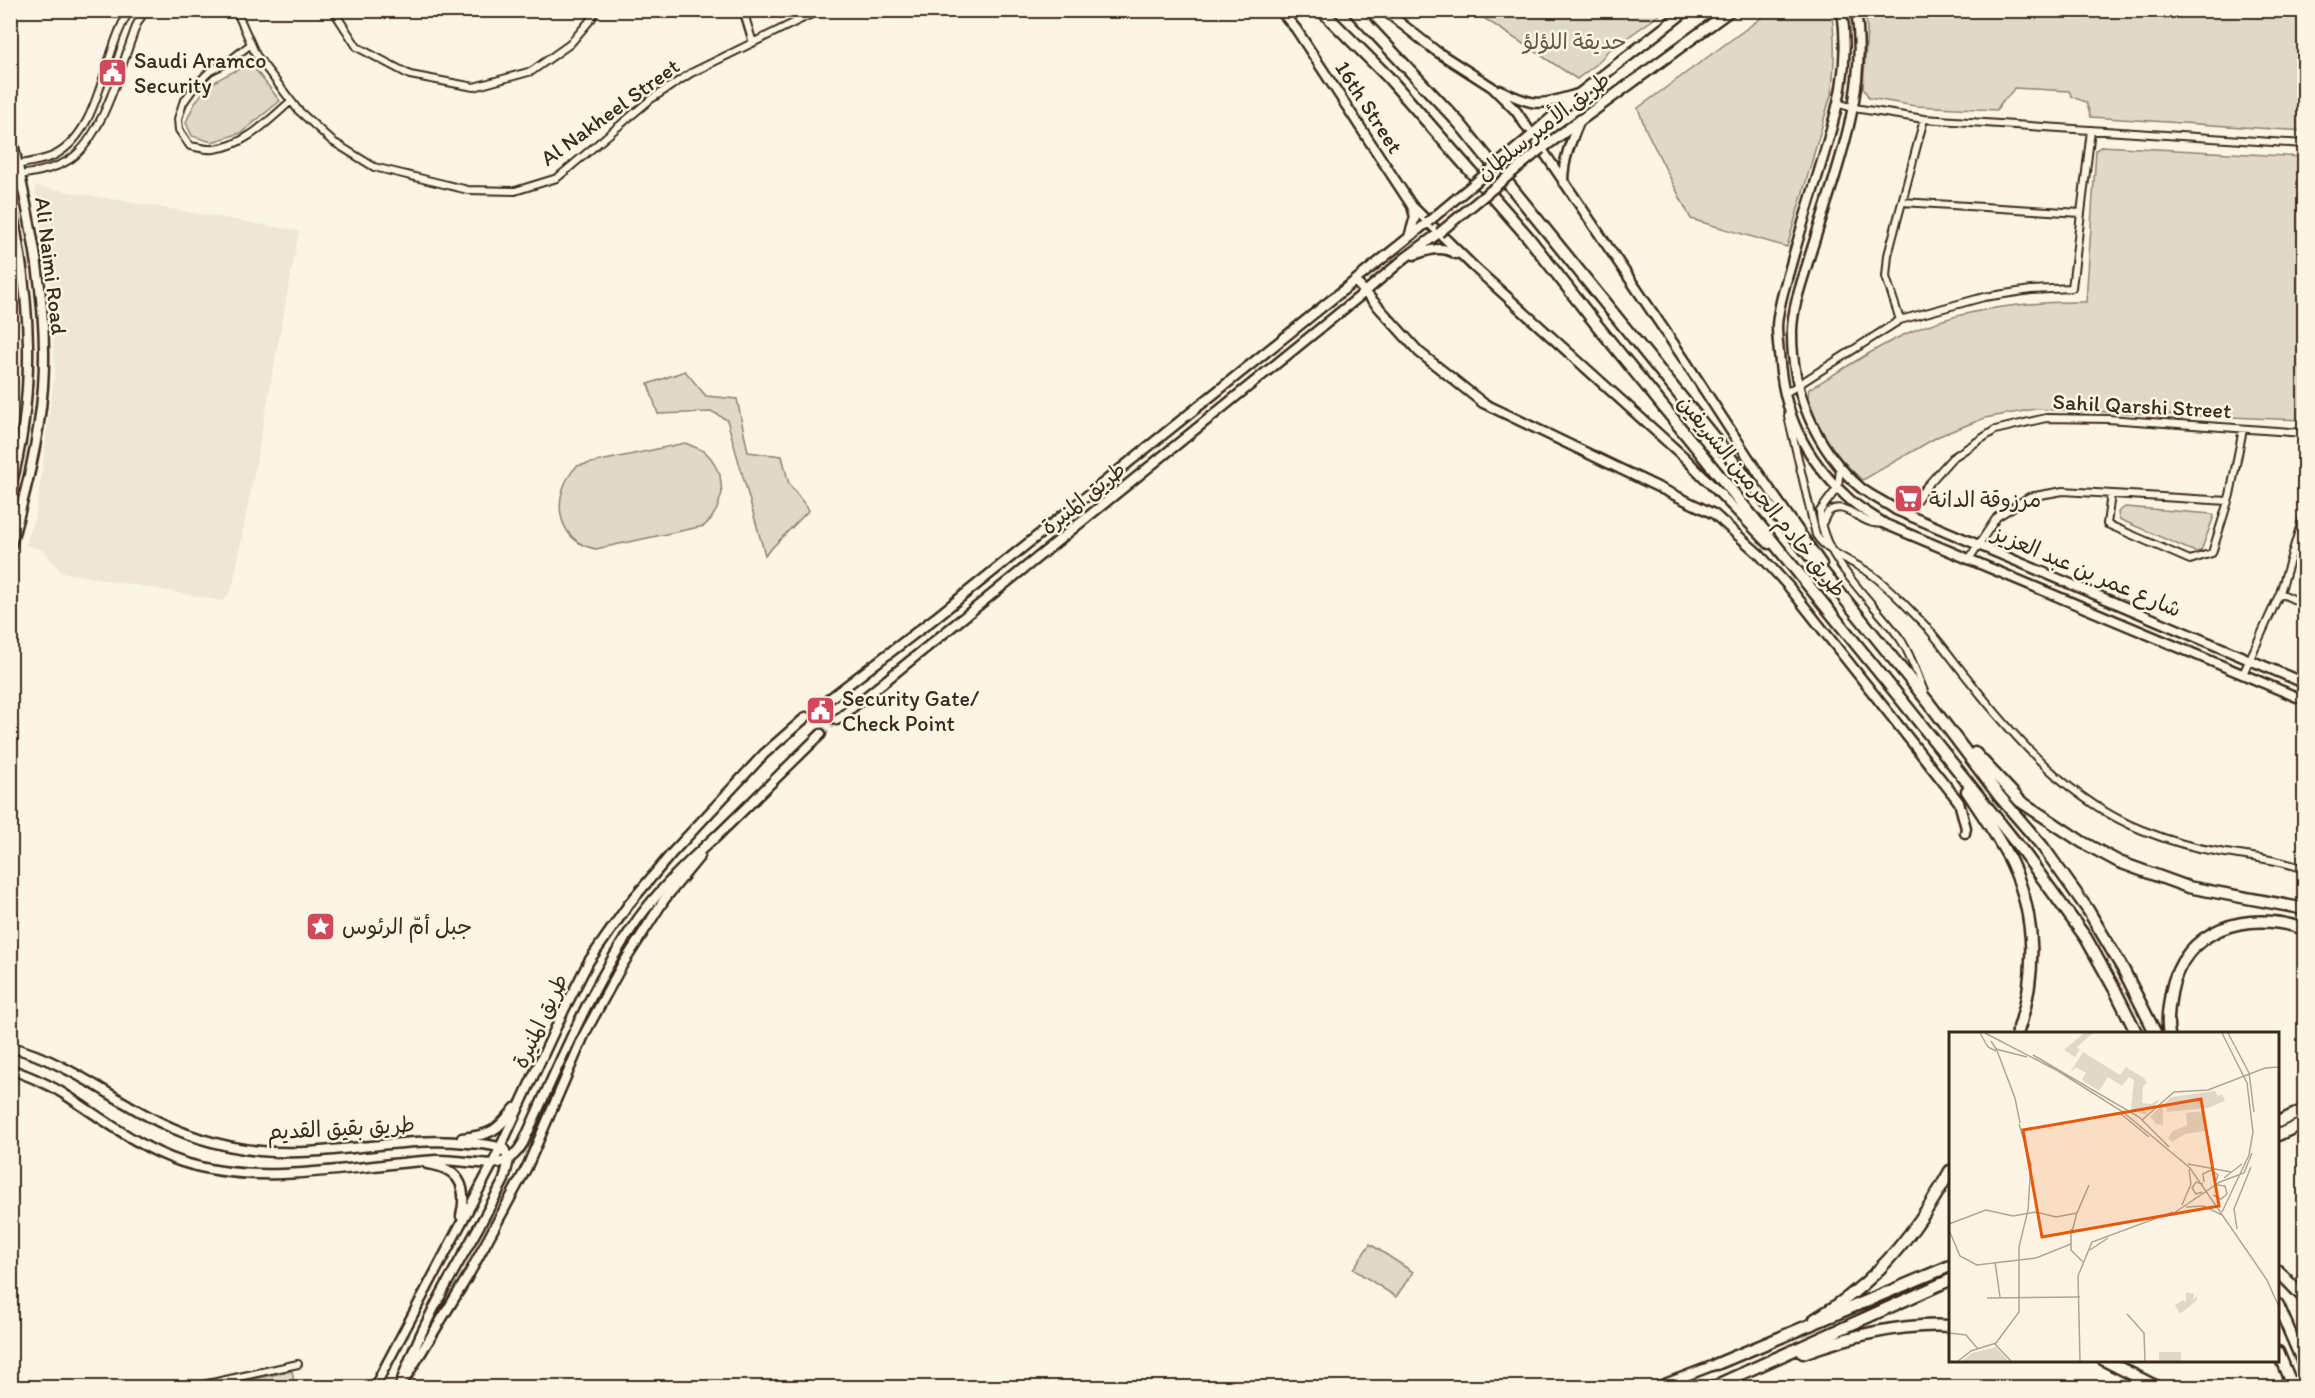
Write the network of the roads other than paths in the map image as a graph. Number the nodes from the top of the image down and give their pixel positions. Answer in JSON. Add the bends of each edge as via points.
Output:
{"nodes":[{"id":1,"x":130,"y":10,"type":"edge"},
{"id":2,"x":145,"y":10,"type":"edge"},
{"id":3,"x":236,"y":10,"type":"edge"},
{"id":4,"x":333,"y":10,"type":"edge"},
{"id":5,"x":595,"y":10,"type":"edge"},
{"id":6,"x":743,"y":10,"type":"edge"},
{"id":7,"x":820,"y":10,"type":"edge"},
{"id":8,"x":1280,"y":10,"type":"edge"},
{"id":9,"x":1321,"y":10,"type":"edge"},
{"id":10,"x":1353,"y":10,"type":"edge"},
{"id":11,"x":1384,"y":10,"type":"edge"},
{"id":12,"x":1687,"y":10,"type":"edge"},
{"id":13,"x":1731,"y":10,"type":"edge"},
{"id":14,"x":1856,"y":10,"type":"edge"},
{"id":15,"x":1842,"y":13,"type":"edge"},
{"id":16,"x":753,"y":43,"type":"junction"},
{"id":17,"x":251,"y":44,"type":"junction"},
{"id":18,"x":1492,"y":87,"type":"junction"},
{"id":19,"x":1579,"y":94,"type":"junction"},
{"id":20,"x":291,"y":101,"type":"junction"},
{"id":21,"x":1840,"y":104,"type":"junction"},
{"id":22,"x":1854,"y":108,"type":"junction"},
{"id":23,"x":1924,"y":118,"type":"junction"},
{"id":24,"x":1580,"y":120,"type":"junction"},
{"id":25,"x":10,"y":130,"type":"edge"},
{"id":26,"x":2091,"y":130,"type":"junction"},
{"id":27,"x":1531,"y":136,"type":"junction"},
{"id":28,"x":2304,"y":144,"type":"edge"},
{"id":29,"x":1541,"y":148,"type":"junction"},
{"id":30,"x":14,"y":166,"type":"edge"},
{"id":31,"x":20,"y":175,"type":"junction"},
{"id":32,"x":10,"y":177,"type":"edge"},
{"id":33,"x":1563,"y":182,"type":"junction"},
{"id":34,"x":10,"y":201,"type":"edge"},
{"id":35,"x":1902,"y":202,"type":"junction"},
{"id":36,"x":1412,"y":206,"type":"junction"},
{"id":37,"x":2081,"y":213,"type":"junction"},
{"id":38,"x":1428,"y":222,"type":"junction"},
{"id":39,"x":1438,"y":233,"type":"junction"},
{"id":40,"x":1409,"y":238,"type":"junction"},
{"id":41,"x":1405,"y":258,"type":"junction"},
{"id":42,"x":1474,"y":267,"type":"junction"},
{"id":43,"x":1355,"y":280,"type":"junction"},
{"id":44,"x":1365,"y":292,"type":"junction"},
{"id":45,"x":1900,"y":320,"type":"junction"},
{"id":46,"x":1798,"y":386,"type":"junction"},
{"id":47,"x":1784,"y":393,"type":"junction"},
{"id":48,"x":1786,"y":404,"type":"junction"},
{"id":49,"x":2243,"y":429,"type":"junction"},
{"id":50,"x":2304,"y":434,"type":"edge"},
{"id":51,"x":1840,"y":468,"type":"junction"},
{"id":52,"x":1838,"y":488,"type":"junction"},
{"id":53,"x":10,"y":490,"type":"edge"},
{"id":54,"x":2111,"y":495,"type":"junction"},
{"id":55,"x":2228,"y":501,"type":"junction"},
{"id":56,"x":1907,"y":514,"type":"junction"},
{"id":57,"x":2304,"y":514,"type":"edge"},
{"id":58,"x":1885,"y":524,"type":"junction"},
{"id":59,"x":1822,"y":526,"type":"junction"},
{"id":60,"x":1978,"y":545,"type":"junction"},
{"id":61,"x":10,"y":548,"type":"edge"},
{"id":62,"x":1831,"y":549,"type":"junction"},
{"id":63,"x":1969,"y":559,"type":"junction"},
{"id":64,"x":1803,"y":578,"type":"junction"},
{"id":65,"x":2280,"y":593,"type":"junction"},
{"id":66,"x":2304,"y":604,"type":"edge"},
{"id":67,"x":2250,"y":660,"type":"junction"},
{"id":68,"x":1894,"y":661,"type":"junction"},
{"id":69,"x":2243,"y":674,"type":"junction"},
{"id":70,"x":2304,"y":683,"type":"edge"},
{"id":71,"x":2304,"y":700,"type":"edge"},
{"id":72,"x":824,"y":703,"type":"tunnel mouth"},
{"id":73,"x":1929,"y":703,"type":"junction"},
{"id":74,"x":806,"y":717,"type":"tunnel mouth"},
{"id":75,"x":837,"y":720,"type":"tunnel mouth"},
{"id":76,"x":821,"y":734,"type":"tunnel mouth"},
{"id":77,"x":1936,"y":743,"type":"junction"},
{"id":78,"x":1965,"y":833,"type":"dead end"},
{"id":79,"x":716,"y":836,"type":"junction"},
{"id":80,"x":2304,"y":869,"type":"edge"},
{"id":81,"x":2304,"y":910,"type":"edge"},
{"id":82,"x":2304,"y":929,"type":"edge"},
{"id":83,"x":2018,"y":1032,"type":"edge"},
{"id":84,"x":2136,"y":1032,"type":"edge"},
{"id":85,"x":2155,"y":1032,"type":"edge"},
{"id":86,"x":2169,"y":1032,"type":"edge"},
{"id":87,"x":10,"y":1047,"type":"edge"},
{"id":88,"x":10,"y":1069,"type":"edge"},
{"id":89,"x":526,"y":1093,"type":"junction"},
{"id":90,"x":2304,"y":1106,"type":"edge"},
{"id":91,"x":2304,"y":1110,"type":"edge"},
{"id":92,"x":2279,"y":1121,"type":"edge"},
{"id":93,"x":2304,"y":1125,"type":"edge"},
{"id":94,"x":2279,"y":1134,"type":"edge"},
{"id":95,"x":424,"y":1141,"type":"junction"},
{"id":96,"x":501,"y":1147,"type":"junction"},
{"id":97,"x":509,"y":1158,"type":"junction"},
{"id":98,"x":412,"y":1162,"type":"junction"},
{"id":99,"x":493,"y":1163,"type":"junction"},
{"id":100,"x":1949,"y":1173,"type":"edge"},
{"id":101,"x":458,"y":1229,"type":"junction"},
{"id":102,"x":1949,"y":1266,"type":"edge"},
{"id":103,"x":2279,"y":1273,"type":"edge"},
{"id":104,"x":1949,"y":1280,"type":"edge"},
{"id":105,"x":2304,"y":1298,"type":"edge"},
{"id":106,"x":2279,"y":1309,"type":"edge"},
{"id":107,"x":1949,"y":1326,"type":"edge"},
{"id":108,"x":1773,"y":1342,"type":"junction"},
{"id":109,"x":2279,"y":1356,"type":"edge"},
{"id":110,"x":2108,"y":1362,"type":"edge"},
{"id":111,"x":298,"y":1364,"type":"dead end"},
{"id":112,"x":1717,"y":1364,"type":"joint"},
{"id":113,"x":2304,"y":1365,"type":"edge"},
{"id":114,"x":1721,"y":1383,"type":"junction"},
{"id":115,"x":189,"y":1388,"type":"edge"},
{"id":116,"x":374,"y":1388,"type":"edge"},
{"id":117,"x":400,"y":1388,"type":"edge"},
{"id":118,"x":1654,"y":1388,"type":"edge"},
{"id":119,"x":1708,"y":1388,"type":"edge"},
{"id":120,"x":2159,"y":1388,"type":"edge"},
{"id":121,"x":2293,"y":1388,"type":"edge"}],
"edges":[{"from":1,"to":30,"type":"street","via":[[118,29],[78,137],[54,157]]},
{"from":2,"to":31,"type":"street","via":[[88,143],[70,160]]},
{"from":3,"to":17,"type":"street","name":"Al Nakheel Street"},
{"from":4,"to":5,"type":"street","via":[[357,46],[401,71],[474,87],[532,71],[570,44]]},
{"from":6,"to":16,"type":"street"},
{"from":7,"to":16,"type":"street","name":"Al Nakheel Street"},
{"from":8,"to":36,"type":"main road","name":"16th Street","via":[[1296,28]]},
{"from":9,"to":64,"type":"highway","name":"طريق خادم الحرمين الشريفين","via":[[1388,77],[1528,237]]},
{"from":10,"to":68,"type":"highway","name":"طريق خادم الحرمين الشريفين","via":[[1460,124]]},
{"from":11,"to":18,"type":"main road","via":[[1436,51]]},
{"from":12,"to":19,"type":"main road","name":"طريق الأمير سلطان"},
{"from":13,"to":24,"type":"main road","name":"طريق الأمير سلطان"},
{"from":14,"to":22,"type":"main road","name":"شارع عمر بن عبد العزيز","via":[[1859,33]]},
{"from":15,"to":21,"type":"main road","via":[[1845,32]]},
{"from":16,"to":20,"type":"street","name":"Al Nakheel Street","via":[[651,99],[557,178],[514,191],[468,190],[374,167],[332,141]]},
{"from":17,"to":20,"type":"street","name":"Al Nakheel Street"},
{"from":17,"to":20,"type":"street","via":[[195,86],[178,119],[179,130],[190,146],[212,149],[234,144]]},
{"from":18,"to":19,"type":"main road","via":[[1523,102],[1545,104]]},
{"from":18,"to":27,"type":"main road","via":[[1516,111]]},
{"from":19,"to":27,"type":"main road","name":"طريق الأمير سلطان"},
{"from":21,"to":22,"type":"street"},
{"from":21,"to":47,"type":"main road","via":[[1782,298],[1777,326]]},
{"from":22,"to":23,"type":"street"},
{"from":22,"to":46,"type":"main road","name":"شارع عمر بن عبد العزيز","via":[[1797,296],[1792,329]]},
{"from":23,"to":26,"type":"street"},
{"from":23,"to":35,"type":"street"},
{"from":24,"to":29,"type":"main road","name":"طريق الأمير سلطان"},
{"from":24,"to":33,"type":"main road","via":[[1567,149]]},
{"from":25,"to":30,"type":"main road","name":"Ali Naimi Road"},
{"from":26,"to":28,"type":"street"},
{"from":26,"to":37,"type":"street"},
{"from":27,"to":29,"type":"main road"},
{"from":27,"to":38,"type":"main road","name":"طريق المنيرة","bridge":true},
{"from":29,"to":33,"type":"main road"},
{"from":29,"to":39,"type":"main road","name":"طريق الأمير سلطان","bridge":true},
{"from":30,"to":31,"type":"main road","name":"Ali Naimi Road"},
{"from":31,"to":32,"type":"street"},
{"from":31,"to":61,"type":"main road","name":"Ali Naimi Road","via":[[40,279],[44,360],[37,440]]},
{"from":33,"to":68,"type":"main road","via":[[1765,483]]},
{"from":34,"to":53,"type":"main road","name":"Ali Naimi Road","via":[[23,266],[29,362],[21,443]]},
{"from":35,"to":37,"type":"street"},
{"from":35,"to":45,"type":"street","via":[[1886,277]]},
{"from":36,"to":38,"type":"main road","name":"16th Street"},
{"from":36,"to":40,"type":"main road","via":[[1415,217]]},
{"from":37,"to":45,"type":"street","via":[[2072,288],[1984,297]]},
{"from":38,"to":39,"type":"main road","name":"16th Street"},
{"from":38,"to":40,"type":"main road","name":"طريق المنيرة"},
{"from":39,"to":41,"type":"main road","name":"طريق الأمير سلطان"},
{"from":39,"to":42,"type":"main road","name":"16th Street"},
{"from":40,"to":43,"type":"main road","name":"طريق المنيرة"},
{"from":41,"to":42,"type":"main road","via":[[1444,248]]},
{"from":41,"to":44,"type":"main road","name":"طريق المنيرة"},
{"from":42,"to":64,"type":"main road","via":[[1684,457]]},
{"from":43,"to":44,"type":"main road"},
{"from":43,"to":72,"type":"main road","name":"طريق المنيرة"},
{"from":44,"to":75,"type":"main road","name":"طريق المنيرة"},
{"from":44,"to":78,"type":"main road","via":[[1419,352],[1483,403],[1714,514],[1760,555],[1948,787],[1959,802]]},
{"from":45,"to":46,"type":"street"},
{"from":46,"to":47,"type":"street"},
{"from":46,"to":51,"type":"main road","name":"شارع عمر بن عبد العزيز","via":[[1814,428]]},
{"from":47,"to":48,"type":"main road"},
{"from":48,"to":52,"type":"main road","via":[[1797,432]]},
{"from":48,"to":62,"type":"street","via":[[1816,535]]},
{"from":49,"to":50,"type":"street","name":"Sahil Qarshi Street"},
{"from":49,"to":55,"type":"street"},
{"from":49,"to":56,"type":"street","name":"Sahil Qarshi Street","via":[[2046,418],[1995,430],[1952,458]]},
{"from":51,"to":52,"type":"street"},
{"from":51,"to":56,"type":"main road","name":"شارع عمر بن عبد العزيز","via":[[1863,489]]},
{"from":52,"to":58,"type":"main road"},
{"from":52,"to":59,"type":"street","via":[[1820,512]]},
{"from":54,"to":55,"type":"street"},
{"from":54,"to":55,"type":"street","via":[[2107,524],[2190,560],[2212,553]]},
{"from":54,"to":60,"type":"street","via":[[2063,491],[2029,497],[1997,517]]},
{"from":56,"to":60,"type":"main road","name":"شارع عمر بن عبد العزيز"},
{"from":57,"to":65,"type":"street"},
{"from":58,"to":59,"type":"street","via":[[1872,523],[1839,507],[1828,512]]},
{"from":58,"to":63,"type":"main road"},
{"from":59,"to":62,"type":"street"},
{"from":60,"to":63,"type":"street"},
{"from":60,"to":67,"type":"main road","name":"شارع عمر بن عبد العزيز"},
{"from":62,"to":73,"type":"street","via":[[1902,641]]},
{"from":62,"to":80,"type":"street","via":[[1893,593],[1925,625],[2023,745],[2080,795],[2108,813],[2170,840],[2217,852],[2277,860]]},
{"from":63,"to":69,"type":"main road"},
{"from":64,"to":77,"type":"highway","name":"طريق خادم الحرمين الشريفين"},
{"from":65,"to":66,"type":"street"},
{"from":65,"to":67,"type":"street"},
{"from":67,"to":69,"type":"street"},
{"from":67,"to":70,"type":"main road","name":"شارع عمر بن عبد العزيز"},
{"from":68,"to":73,"type":"highway","name":"طريق خادم الحرمين الشريفين"},
{"from":69,"to":71,"type":"main road"},
{"from":73,"to":81,"type":"highway","via":[[2020,801],[2082,842],[2119,862],[2188,886]]},
{"from":73,"to":85,"type":"highway","name":"طريق خادم الحرمين الشريفين","via":[[2088,910]]},
{"from":74,"to":89,"type":"main road","name":"طريق المنيرة","via":[[764,754],[629,904],[589,961]]},
{"from":76,"to":79,"type":"main road","name":"طريق المنيرة"},
{"from":77,"to":83,"type":"highway","via":[[2011,862],[2023,895],[2033,955],[2031,984]]},
{"from":77,"to":84,"type":"highway","name":"طريق خادم الحرمين الشريفين","via":[[2086,938]]},
{"from":79,"to":97,"type":"main road","via":[[656,896],[625,940],[579,1021],[523,1143]]},
{"from":79,"to":117,"type":"main road","name":"طريق المنيرة","via":[[664,900],[621,967],[585,1034],[526,1167],[468,1276]]},
{"from":82,"to":86,"type":"highway","via":[[2265,921],[2236,924],[2198,942],[2174,981],[2168,1010]]},
{"from":87,"to":95,"type":"main road","name":"طريق بقيق القديم","via":[[71,1071],[176,1130],[232,1147],[284,1152]]},
{"from":88,"to":98,"type":"main road","name":"طريق بقيق القديم","via":[[63,1093],[156,1151],[203,1168],[268,1174]]},
{"from":89,"to":95,"type":"main road","via":[[493,1132]]},
{"from":89,"to":96,"type":"main road","name":"طريق المنيرة"},
{"from":90,"to":92,"type":"highway"},
{"from":91,"to":92,"type":"highway"},
{"from":93,"to":94,"type":"highway"},
{"from":95,"to":96,"type":"main road","name":"طريق بقيق القديم"},
{"from":96,"to":97,"type":"main road"},
{"from":96,"to":99,"type":"main road","name":"طريق المنيرة"},
{"from":97,"to":99,"type":"main road","name":"طريق بقيق القديم"},
{"from":97,"to":117,"type":"main road","via":[[504,1180],[430,1315],[408,1360]]},
{"from":98,"to":99,"type":"main road","name":"طريق بقيق القديم"},
{"from":98,"to":101,"type":"main road","via":[[445,1168],[460,1182],[464,1196]]},
{"from":99,"to":101,"type":"main road","name":"طريق المنيرة"},
{"from":100,"to":108,"type":"highway","via":[[1909,1238],[1887,1263],[1820,1316]]},
{"from":101,"to":116,"type":"main road","name":"طريق المنيرة"},
{"from":102,"to":108,"type":"highway"},
{"from":103,"to":105,"type":"highway"},
{"from":104,"to":114,"type":"highway"},
{"from":106,"to":113,"type":"highway"},
{"from":107,"to":114,"type":"highway","via":[[1881,1331],[1848,1338]]},
{"from":108,"to":112,"type":"highway"},
{"from":109,"to":121,"type":"highway"},
{"from":110,"to":120,"type":"highway"},
{"from":111,"to":115,"type":"street"},
{"from":112,"to":118,"type":"main road"},
{"from":114,"to":119,"type":"main road"}]}
